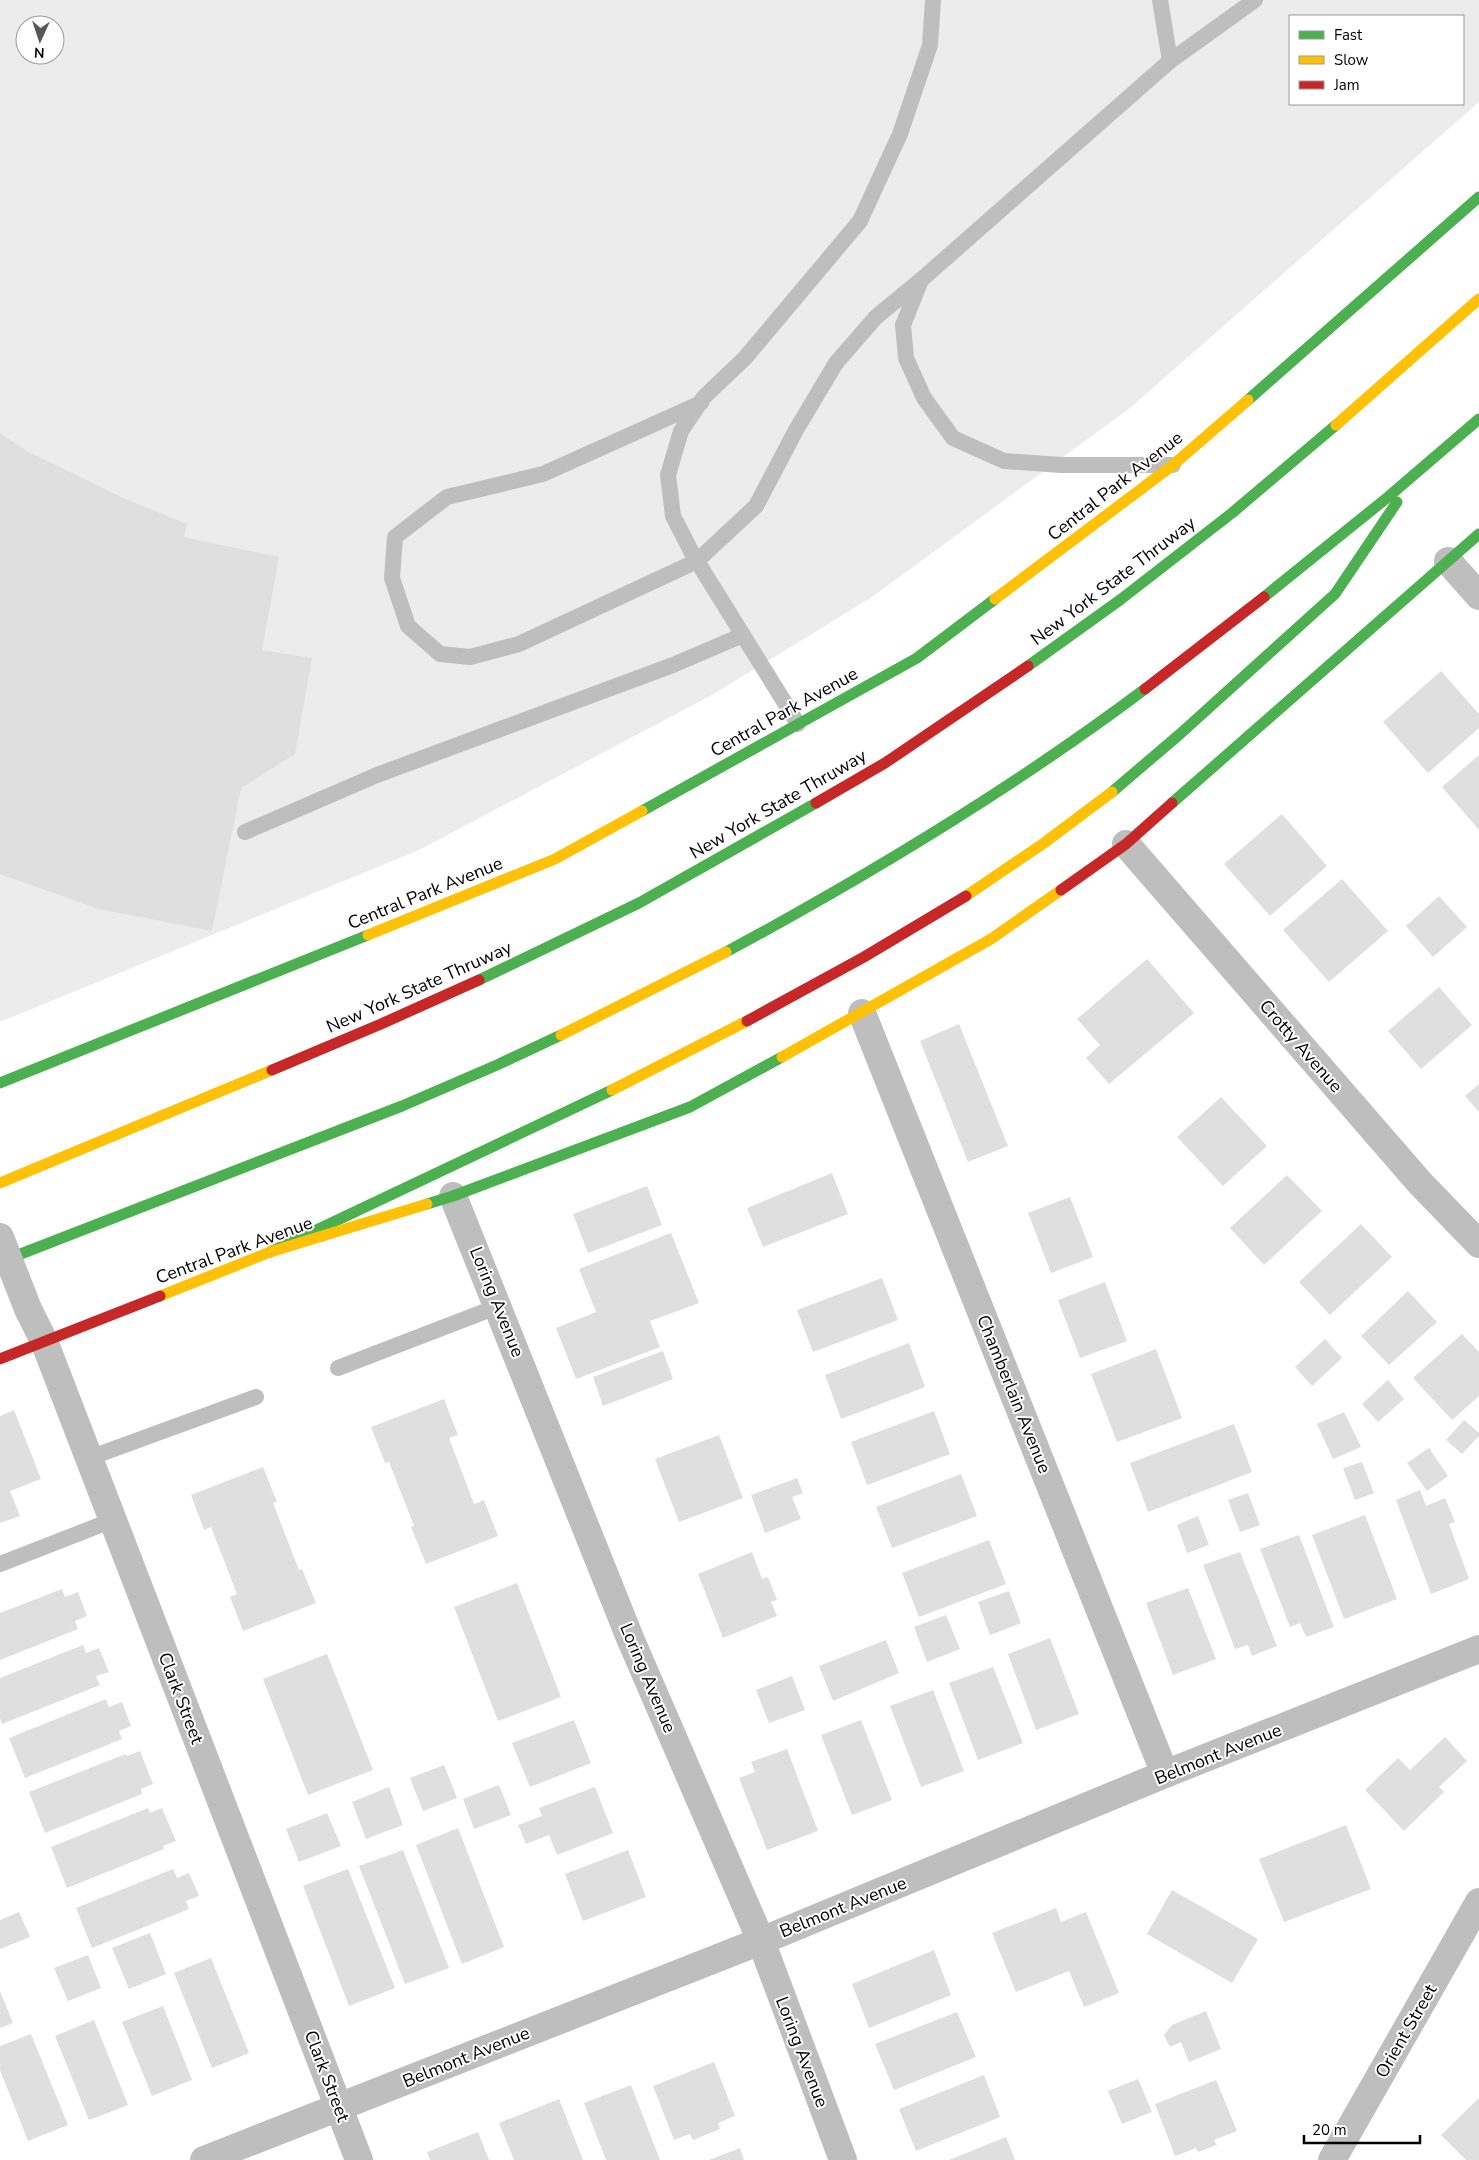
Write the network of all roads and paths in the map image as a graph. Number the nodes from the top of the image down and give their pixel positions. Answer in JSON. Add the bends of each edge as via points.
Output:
{"nodes":[{"id":1,"x":933,"y":0,"type":"edge"},
{"id":2,"x":1160,"y":0,"type":"edge"},
{"id":3,"x":1255,"y":0,"type":"edge"},
{"id":4,"x":1170,"y":61,"type":"junction"},
{"id":5,"x":1479,"y":197,"type":"edge"},
{"id":6,"x":921,"y":280,"type":"junction"},
{"id":7,"x":1479,"y":299,"type":"edge"},
{"id":8,"x":701,"y":403,"type":"junction"},
{"id":9,"x":1479,"y":419,"type":"edge"},
{"id":10,"x":1173,"y":465,"type":"junction"},
{"id":11,"x":1411,"y":480,"type":"junction"},
{"id":12,"x":1479,"y":534,"type":"edge"},
{"id":13,"x":697,"y":561,"type":"junction"},
{"id":14,"x":1448,"y":561,"type":"junction"},
{"id":15,"x":1479,"y":596,"type":"edge"},
{"id":16,"x":743,"y":635,"type":"junction"},
{"id":17,"x":798,"y":724,"type":"junction"},
{"id":18,"x":245,"y":832,"type":"dead end"},
{"id":19,"x":1126,"y":844,"type":"junction"},
{"id":20,"x":862,"y":1013,"type":"junction"},
{"id":21,"x":0,"y":1083,"type":"edge"},
{"id":22,"x":0,"y":1183,"type":"edge"},
{"id":23,"x":453,"y":1196,"type":"junction"},
{"id":24,"x":0,"y":1237,"type":"edge"},
{"id":25,"x":1479,"y":1244,"type":"edge"},
{"id":26,"x":270,"y":1252,"type":"junction"},
{"id":27,"x":0,"y":1262,"type":"edge"},
{"id":28,"x":499,"y":1306,"type":"junction"},
{"id":29,"x":44,"y":1342,"type":"junction"},
{"id":30,"x":0,"y":1359,"type":"edge"},
{"id":31,"x":338,"y":1368,"type":"dead end"},
{"id":32,"x":256,"y":1397,"type":"dead end"},
{"id":33,"x":89,"y":1458,"type":"junction"},
{"id":34,"x":113,"y":1520,"type":"junction"},
{"id":35,"x":0,"y":1564,"type":"edge"},
{"id":36,"x":1479,"y":1649,"type":"edge"},
{"id":37,"x":1166,"y":1774,"type":"junction"},
{"id":38,"x":1479,"y":1902,"type":"edge"},
{"id":39,"x":761,"y":1941,"type":"junction"},
{"id":40,"x":339,"y":2107,"type":"junction"},
{"id":41,"x":204,"y":2160,"type":"edge"},
{"id":42,"x":359,"y":2160,"type":"edge"},
{"id":43,"x":843,"y":2160,"type":"edge"},
{"id":44,"x":1332,"y":2160,"type":"edge"}],
"edges":[{"from":1,"to":8,"type":"lane","via":[[930,45],[900,134],[860,221],[745,358]]},
{"from":2,"to":4,"type":"lane"},
{"from":3,"to":4,"type":"lane"},
{"from":4,"to":6,"type":"lane"},
{"from":5,"to":10,"type":"main road","name":"Central Park Avenue"},
{"from":6,"to":10,"type":"lane","via":[[903,325],[906,358],[924,398],[953,438],[1004,460],[1061,465]]},
{"from":6,"to":13,"type":"lane","via":[[876,317],[836,363],[756,506]]},
{"from":7,"to":22,"type":"main road","name":"New York State Thruway","via":[[1232,513],[1128,594],[1004,683],[869,772],[639,903],[509,966],[381,1024]]},
{"from":8,"to":13,"type":"lane","via":[[681,431],[668,475],[673,516]]},
{"from":8,"to":13,"type":"lane","via":[[543,474],[447,497],[395,536],[392,578],[408,626],[440,654],[470,657],[519,644]]},
{"from":9,"to":11,"type":"main road"},
{"from":10,"to":17,"type":"main road","name":"Central Park Avenue","via":[[917,658]]},
{"from":11,"to":26,"type":"main road","via":[[1335,594],[1110,794],[970,894],[824,979],[655,1069]]},
{"from":11,"to":27,"type":"main road","via":[[1115,710],[894,856],[772,928],[500,1064],[395,1109]]},
{"from":12,"to":14,"type":"main road","name":"Central Park Avenue"},
{"from":13,"to":16,"type":"lane"},
{"from":14,"to":15,"type":"street"},
{"from":14,"to":19,"type":"main road","name":"Central Park Avenue"},
{"from":16,"to":17,"type":"lane"},
{"from":16,"to":18,"type":"lane","via":[[673,665],[377,775]]},
{"from":17,"to":21,"type":"main road","name":"Central Park Avenue","via":[[555,859]]},
{"from":19,"to":20,"type":"main road","name":"Central Park Avenue","via":[[991,939]]},
{"from":19,"to":25,"type":"street","name":"Crotty Avenue","via":[[1420,1183]]},
{"from":20,"to":23,"type":"main road","name":"Central Park Avenue","via":[[690,1107]]},
{"from":20,"to":37,"type":"street","name":"Chamberlain Avenue"},
{"from":23,"to":26,"type":"main road","name":"Central Park Avenue"},
{"from":23,"to":28,"type":"street","name":"Loring Avenue"},
{"from":24,"to":29,"type":"street","name":"Clark Street","bridge":true},
{"from":26,"to":29,"type":"main road","name":"Central Park Avenue"},
{"from":28,"to":31,"type":"lane"},
{"from":28,"to":39,"type":"street","name":"Loring Avenue","via":[[630,1638]]},
{"from":29,"to":30,"type":"main road","name":"Central Park Avenue"},
{"from":29,"to":33,"type":"street","name":"Clark Street"},
{"from":32,"to":33,"type":"lane"},
{"from":33,"to":34,"type":"street","name":"Clark Street"},
{"from":34,"to":35,"type":"lane"},
{"from":34,"to":40,"type":"street","name":"Clark Street"},
{"from":36,"to":37,"type":"street","name":"Belmont Avenue"},
{"from":37,"to":39,"type":"street","name":"Belmont Avenue"},
{"from":38,"to":44,"type":"street","name":"Orient Street"},
{"from":39,"to":40,"type":"street","name":"Belmont Avenue"},
{"from":39,"to":43,"type":"street","name":"Loring Avenue"},
{"from":40,"to":41,"type":"street","name":"Belmont Avenue"},
{"from":40,"to":42,"type":"street","name":"Clark Street"}]}
